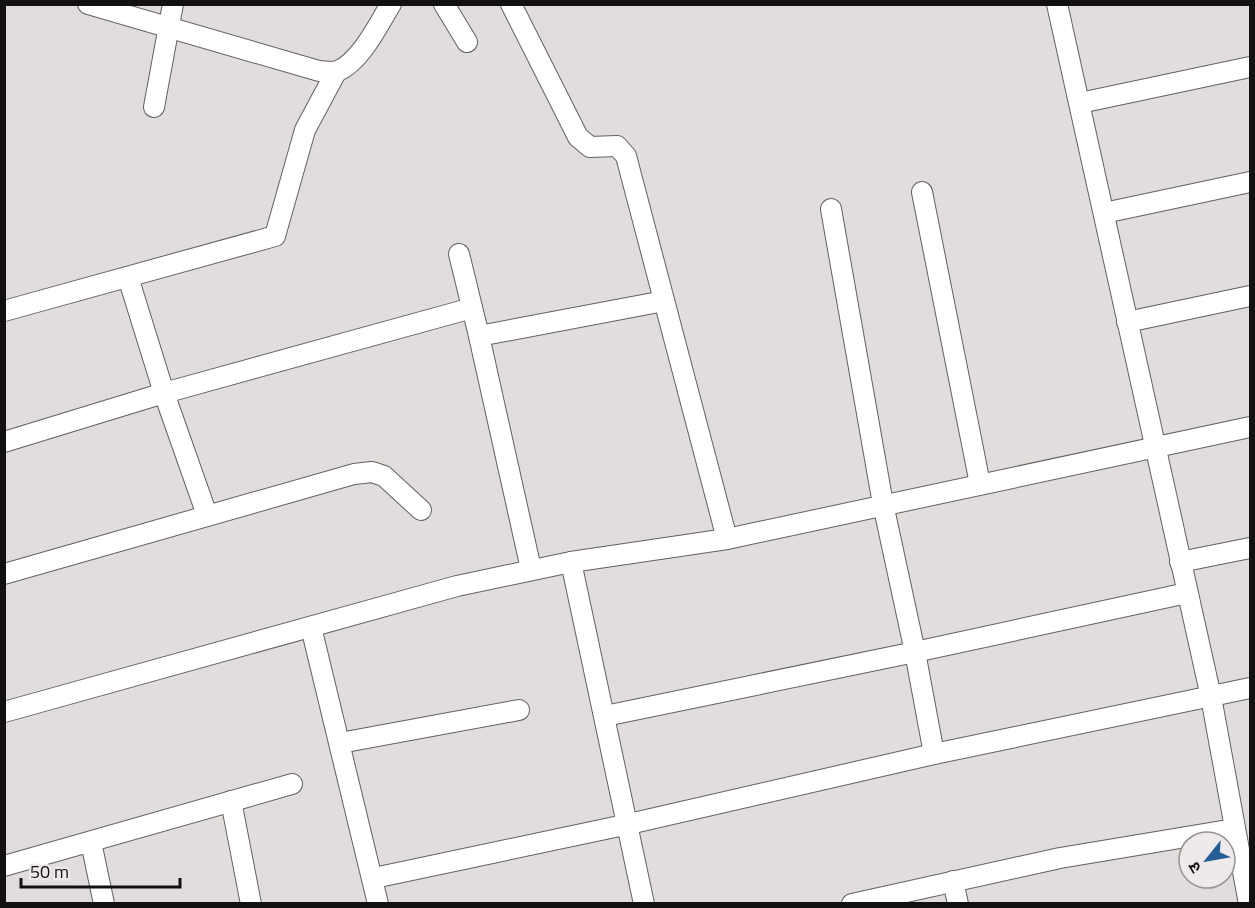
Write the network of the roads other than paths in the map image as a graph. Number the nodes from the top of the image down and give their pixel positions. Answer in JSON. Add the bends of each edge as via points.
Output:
{"nodes":[{"id":1,"x":88,"y":4,"type":"edge"},
{"id":2,"x":173,"y":4,"type":"edge"},
{"id":3,"x":391,"y":4,"type":"edge"},
{"id":4,"x":444,"y":4,"type":"edge"},
{"id":5,"x":511,"y":4,"type":"edge"},
{"id":6,"x":1058,"y":4,"type":"edge"},
{"id":7,"x":169,"y":27,"type":"junction"},
{"id":8,"x":467,"y":42,"type":"dead end"},
{"id":9,"x":1251,"y":67,"type":"edge"},
{"id":10,"x":336,"y":72,"type":"junction"},
{"id":11,"x":1080,"y":103,"type":"junction"},
{"id":12,"x":154,"y":107,"type":"dead end"},
{"id":13,"x":1251,"y":182,"type":"edge"},
{"id":14,"x":922,"y":192,"type":"dead end"},
{"id":15,"x":831,"y":209,"type":"dead end"},
{"id":16,"x":1104,"y":213,"type":"junction"},
{"id":17,"x":459,"y":254,"type":"dead end"},
{"id":18,"x":128,"y":277,"type":"junction"},
{"id":19,"x":1251,"y":296,"type":"edge"},
{"id":20,"x":664,"y":301,"type":"junction"},
{"id":21,"x":472,"y":308,"type":"junction"},
{"id":22,"x":4,"y":311,"type":"edge"},
{"id":23,"x":1127,"y":322,"type":"junction"},
{"id":24,"x":479,"y":336,"type":"junction"},
{"id":25,"x":164,"y":393,"type":"junction"},
{"id":26,"x":1251,"y":427,"type":"edge"},
{"id":27,"x":4,"y":442,"type":"edge"},
{"id":28,"x":1155,"y":446,"type":"junction"},
{"id":29,"x":980,"y":484,"type":"junction"},
{"id":30,"x":883,"y":504,"type":"junction"},
{"id":31,"x":422,"y":510,"type":"dead end"},
{"id":32,"x":207,"y":516,"type":"junction"},
{"id":33,"x":727,"y":539,"type":"junction"},
{"id":34,"x":1251,"y":548,"type":"edge"},
{"id":35,"x":571,"y":562,"type":"junction"},
{"id":36,"x":1180,"y":562,"type":"junction"},
{"id":37,"x":531,"y":569,"type":"junction"},
{"id":38,"x":4,"y":574,"type":"edge"},
{"id":39,"x":1187,"y":592,"type":"junction"},
{"id":40,"x":311,"y":627,"type":"junction"},
{"id":41,"x":915,"y":652,"type":"junction"},
{"id":42,"x":1251,"y":688,"type":"edge"},
{"id":43,"x":1211,"y":698,"type":"junction"},
{"id":44,"x":519,"y":710,"type":"dead end"},
{"id":45,"x":4,"y":712,"type":"edge"},
{"id":46,"x":605,"y":716,"type":"junction"},
{"id":47,"x":340,"y":743,"type":"junction"},
{"id":48,"x":934,"y":754,"type":"junction"},
{"id":49,"x":292,"y":784,"type":"dead end"},
{"id":50,"x":231,"y":801,"type":"junction"},
{"id":51,"x":629,"y":824,"type":"junction"},
{"id":52,"x":1234,"y":829,"type":"junction"},
{"id":53,"x":91,"y":842,"type":"junction"},
{"id":54,"x":4,"y":866,"type":"edge"},
{"id":55,"x":374,"y":878,"type":"junction"},
{"id":56,"x":953,"y":881,"type":"junction"},
{"id":57,"x":104,"y":903,"type":"edge"},
{"id":58,"x":251,"y":903,"type":"edge"},
{"id":59,"x":378,"y":903,"type":"edge"},
{"id":60,"x":644,"y":903,"type":"edge"},
{"id":61,"x":852,"y":903,"type":"edge"},
{"id":62,"x":958,"y":903,"type":"edge"},
{"id":63,"x":1249,"y":903,"type":"edge"}],
"edges":[{"from":1,"to":7,"type":"street"},
{"from":2,"to":7,"type":"street"},
{"from":3,"to":10,"type":"street","via":[[367,43]]},
{"from":4,"to":8,"type":"street"},
{"from":5,"to":20,"type":"street","via":[[578,137],[590,147],[617,146],[626,156]]},
{"from":6,"to":11,"type":"street"},
{"from":7,"to":10,"type":"street","via":[[319,71]]},
{"from":7,"to":12,"type":"street"},
{"from":9,"to":11,"type":"street"},
{"from":10,"to":18,"type":"street","via":[[305,130],[275,236]]},
{"from":11,"to":16,"type":"street"},
{"from":13,"to":16,"type":"street"},
{"from":14,"to":29,"type":"street"},
{"from":15,"to":30,"type":"street"},
{"from":16,"to":23,"type":"street"},
{"from":17,"to":21,"type":"street"},
{"from":18,"to":22,"type":"street"},
{"from":18,"to":25,"type":"street"},
{"from":19,"to":23,"type":"street"},
{"from":20,"to":24,"type":"street"},
{"from":20,"to":33,"type":"street"},
{"from":21,"to":24,"type":"street"},
{"from":21,"to":25,"type":"street"},
{"from":23,"to":28,"type":"street"},
{"from":24,"to":37,"type":"street"},
{"from":25,"to":27,"type":"street"},
{"from":25,"to":32,"type":"street"},
{"from":26,"to":28,"type":"street"},
{"from":28,"to":29,"type":"street"},
{"from":28,"to":36,"type":"street"},
{"from":29,"to":30,"type":"street"},
{"from":30,"to":33,"type":"street"},
{"from":30,"to":41,"type":"street"},
{"from":31,"to":32,"type":"street","via":[[384,476],[372,472]]},
{"from":32,"to":38,"type":"street"},
{"from":33,"to":35,"type":"street"},
{"from":34,"to":36,"type":"street"},
{"from":35,"to":37,"type":"street"},
{"from":35,"to":46,"type":"street"},
{"from":36,"to":39,"type":"street"},
{"from":37,"to":40,"type":"street"},
{"from":39,"to":41,"type":"street"},
{"from":39,"to":43,"type":"street"},
{"from":40,"to":45,"type":"street"},
{"from":40,"to":47,"type":"street"},
{"from":41,"to":46,"type":"street"},
{"from":41,"to":48,"type":"street"},
{"from":42,"to":43,"type":"street"},
{"from":43,"to":48,"type":"street"},
{"from":43,"to":52,"type":"street"},
{"from":44,"to":47,"type":"street"},
{"from":46,"to":51,"type":"street"},
{"from":47,"to":55,"type":"street"},
{"from":48,"to":51,"type":"street"},
{"from":49,"to":50,"type":"street"},
{"from":50,"to":53,"type":"street"},
{"from":50,"to":58,"type":"street"},
{"from":51,"to":55,"type":"street"},
{"from":51,"to":60,"type":"street"},
{"from":52,"to":56,"type":"street","via":[[1060,858]]},
{"from":52,"to":63,"type":"street"},
{"from":53,"to":54,"type":"street"},
{"from":53,"to":57,"type":"street"},
{"from":55,"to":59,"type":"street"},
{"from":56,"to":61,"type":"street"},
{"from":56,"to":62,"type":"street"}]}
